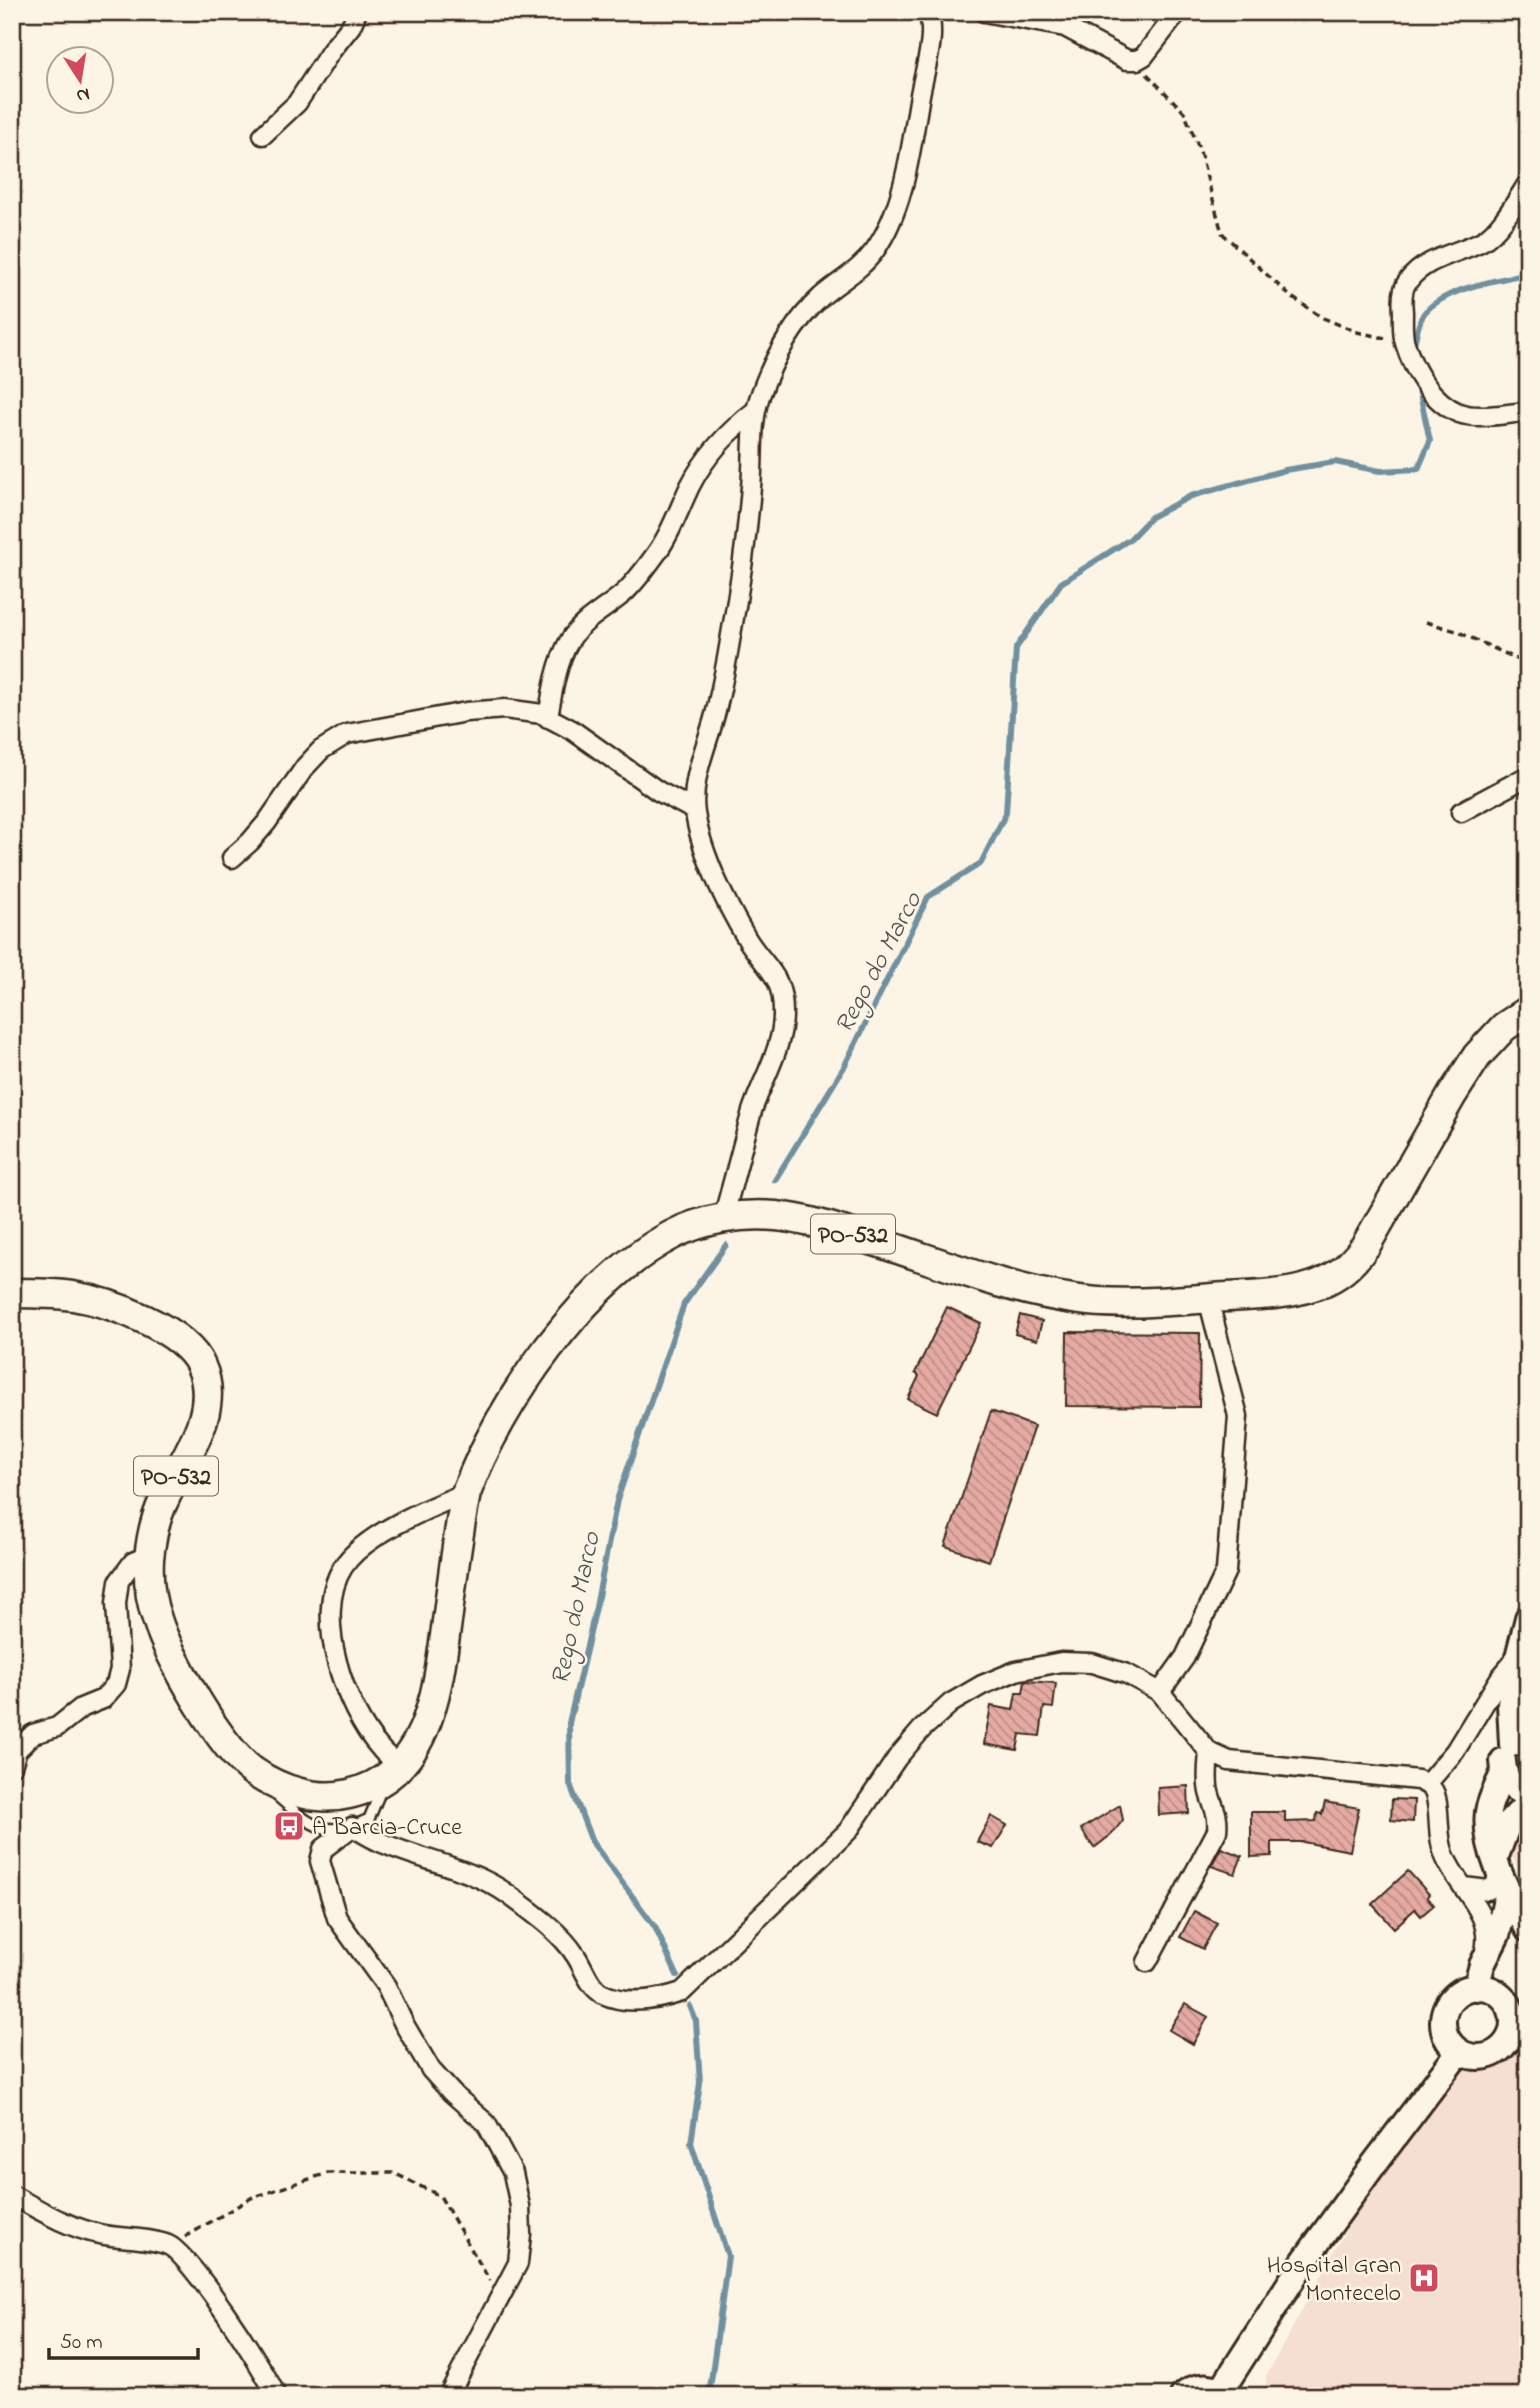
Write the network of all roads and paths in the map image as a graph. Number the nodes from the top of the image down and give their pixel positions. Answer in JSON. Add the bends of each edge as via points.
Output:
{"nodes":[{"id":1,"x":357,"y":12,"type":"edge"},
{"id":2,"x":928,"y":12,"type":"edge"},
{"id":3,"x":984,"y":12,"type":"edge"},
{"id":4,"x":1178,"y":12,"type":"edge"},
{"id":5,"x":1137,"y":60,"type":"junction"},
{"id":6,"x":263,"y":135,"type":"dead end"},
{"id":7,"x":1528,"y":183,"type":"edge"},
{"id":8,"x":1404,"y":341,"type":"junction"},
{"id":9,"x":756,"y":410,"type":"junction"},
{"id":10,"x":1528,"y":412,"type":"edge"},
{"id":11,"x":1426,"y":622,"type":"dead end"},
{"id":12,"x":1528,"y":664,"type":"edge"},
{"id":13,"x":548,"y":718,"type":"junction"},
{"id":14,"x":1528,"y":776,"type":"edge"},
{"id":15,"x":694,"y":810,"type":"junction"},
{"id":16,"x":1461,"y":812,"type":"dead end"},
{"id":17,"x":232,"y":859,"type":"dead end"},
{"id":18,"x":1528,"y":1012,"type":"edge"},
{"id":19,"x":723,"y":1218,"type":"junction"},
{"id":20,"x":12,"y":1293,"type":"edge"},
{"id":21,"x":1208,"y":1298,"type":"junction"},
{"id":22,"x":466,"y":1493,"type":"junction"},
{"id":23,"x":150,"y":1555,"type":"junction"},
{"id":24,"x":1528,"y":1618,"type":"edge"},
{"id":25,"x":1515,"y":1670,"type":"junction"},
{"id":26,"x":1160,"y":1692,"type":"junction"},
{"id":27,"x":1528,"y":1703,"type":"edge"},
{"id":28,"x":1520,"y":1740,"type":"edge"},
{"id":29,"x":1209,"y":1752,"type":"junction"},
{"id":30,"x":12,"y":1766,"type":"edge"},
{"id":31,"x":251,"y":1770,"type":"junction"},
{"id":32,"x":1504,"y":1771,"type":"junction"},
{"id":33,"x":392,"y":1773,"type":"junction"},
{"id":34,"x":1427,"y":1784,"type":"junction"},
{"id":35,"x":1528,"y":1794,"type":"edge"},
{"id":36,"x":1528,"y":1803,"type":"edge"},
{"id":37,"x":352,"y":1827,"type":"junction"},
{"id":38,"x":1501,"y":1873,"type":"junction"},
{"id":39,"x":1464,"y":1887,"type":"junction"},
{"id":40,"x":1528,"y":1929,"type":"edge"},
{"id":41,"x":1147,"y":1962,"type":"dead end"},
{"id":42,"x":1479,"y":1976,"type":"junction"},
{"id":43,"x":1520,"y":2011,"type":"edge"},
{"id":44,"x":1459,"y":2052,"type":"junction"},
{"id":45,"x":12,"y":2195,"type":"edge"},
{"id":46,"x":170,"y":2245,"type":"junction"},
{"id":47,"x":500,"y":2297,"type":"junction"},
{"id":48,"x":1226,"y":2393,"type":"edge"},
{"id":49,"x":276,"y":2396,"type":"edge"},
{"id":50,"x":448,"y":2396,"type":"edge"},
{"id":51,"x":1182,"y":2396,"type":"edge"}],
"edges":[{"from":1,"to":6,"type":"street","via":[[298,103]]},
{"from":2,"to":9,"type":"street","via":[[932,21],[929,47],[910,151],[884,236],[858,269],[802,316],[779,352]]},
{"from":3,"to":5,"type":"street","via":[[1065,27],[1127,60]]},
{"from":4,"to":5,"type":"street"},
{"from":5,"to":8,"type":"path","via":[[1184,112],[1199,148],[1222,233],[1290,296],[1323,318],[1357,332]]},
{"from":7,"to":8,"type":"street","via":[[1485,240],[1434,260],[1405,284]]},
{"from":8,"to":10,"type":"street","via":[[1416,370],[1448,408],[1462,414]]},
{"from":9,"to":13,"type":"street","via":[[735,426],[706,461],[655,556],[626,591],[581,626],[569,642]]},
{"from":9,"to":15,"type":"street","via":[[747,532]]},
{"from":11,"to":12,"type":"path"},
{"from":13,"to":15,"type":"street"},
{"from":13,"to":17,"type":"street","via":[[505,709],[479,711],[347,734],[305,767],[267,821]]},
{"from":14,"to":16,"type":"street"},
{"from":15,"to":19,"type":"street","via":[[702,844],[722,890],[747,939],[774,971],[783,1001],[779,1039],[753,1110]]},
{"from":18,"to":21,"type":"main road","number":"PO-532","via":[[1504,1027],[1477,1056],[1366,1245],[1349,1266],[1305,1289]]},
{"from":19,"to":21,"type":"main road","number":"PO-532","via":[[776,1216],[811,1223],[1030,1291],[1075,1300]]},
{"from":19,"to":22,"type":"main road","number":"PO-532","via":[[674,1233],[601,1286],[532,1371],[494,1432]]},
{"from":20,"to":23,"type":"main road","number":"PO-532","via":[[105,1303],[177,1338],[201,1366],[207,1396],[205,1415],[163,1501]]},
{"from":21,"to":26,"type":"street","via":[[1238,1416],[1226,1571],[1185,1657]]},
{"from":22,"to":33,"type":"main road","number":"PO-532","via":[[439,1679],[429,1718],[416,1746]]},
{"from":22,"to":33,"type":"street","via":[[429,1508],[354,1554],[342,1568],[333,1594],[329,1623],[335,1659],[361,1721]]},
{"from":23,"to":30,"type":"street","via":[[133,1562],[119,1581],[120,1669],[116,1684],[103,1699],[81,1708],[57,1727],[33,1734],[17,1750]]},
{"from":23,"to":31,"type":"main road","number":"PO-532","via":[[149,1586],[168,1649],[209,1720]]},
{"from":24,"to":25,"type":"street"},
{"from":25,"to":27,"type":"street"},
{"from":25,"to":28,"type":"street","via":[[1510,1704]]},
{"from":25,"to":34,"type":"street","via":[[1500,1678],[1455,1751]]},
{"from":26,"to":29,"type":"street"},
{"from":26,"to":37,"type":"street","via":[[1127,1674],[1092,1663],[1061,1662],[1016,1671],[951,1703],[897,1758],[848,1831],[682,1992],[667,1997],[624,2000],[602,1994],[566,1944],[506,1893],[476,1875],[380,1842]]},
{"from":28,"to":32,"type":"street","via":[[1503,1761]]},
{"from":29,"to":34,"type":"street","via":[[1249,1764]]},
{"from":29,"to":41,"type":"street","via":[[1207,1774],[1218,1816],[1217,1831]]},
{"from":31,"to":33,"type":"main road","number":"PO-532","via":[[271,1783],[323,1796],[367,1790]]},
{"from":31,"to":37,"type":"lane","via":[[309,1823],[325,1830]]},
{"from":32,"to":35,"type":"street","via":[[1514,1788]]},
{"from":32,"to":38,"type":"street","via":[[1489,1809],[1487,1836]]},
{"from":33,"to":37,"type":"lane","via":[[369,1819]]},
{"from":34,"to":39,"type":"street","via":[[1434,1792],[1442,1850],[1451,1872]]},
{"from":36,"to":38,"type":"street","via":[[1508,1824]]},
{"from":37,"to":47,"type":"street","via":[[323,1849],[320,1861],[337,1918],[386,1986],[431,2070],[486,2123],[513,2173],[520,2206],[520,2244],[518,2263]]},
{"from":38,"to":39,"type":"street","via":[[1488,1890]]},
{"from":38,"to":40,"type":"street"},
{"from":38,"to":42,"type":"street","via":[[1497,1935]]},
{"from":39,"to":42,"type":"street","via":[[1480,1909],[1488,1937]]},
{"from":42,"to":43,"type":"street"},
{"from":42,"to":44,"type":"street","via":[[1455,1995],[1444,2014],[1445,2036]]},
{"from":43,"to":44,"type":"street","via":[[1503,2048],[1482,2057]]},
{"from":44,"to":48,"type":"street","via":[[1304,2261]]},
{"from":45,"to":46,"type":"street","via":[[62,2223]]},
{"from":46,"to":47,"type":"path","via":[[251,2197],[328,2173],[394,2173],[440,2196]]},
{"from":46,"to":49,"type":"street","via":[[192,2266]]},
{"from":47,"to":50,"type":"street"},
{"from":48,"to":51,"type":"street","via":[[1199,2386]]}]}
